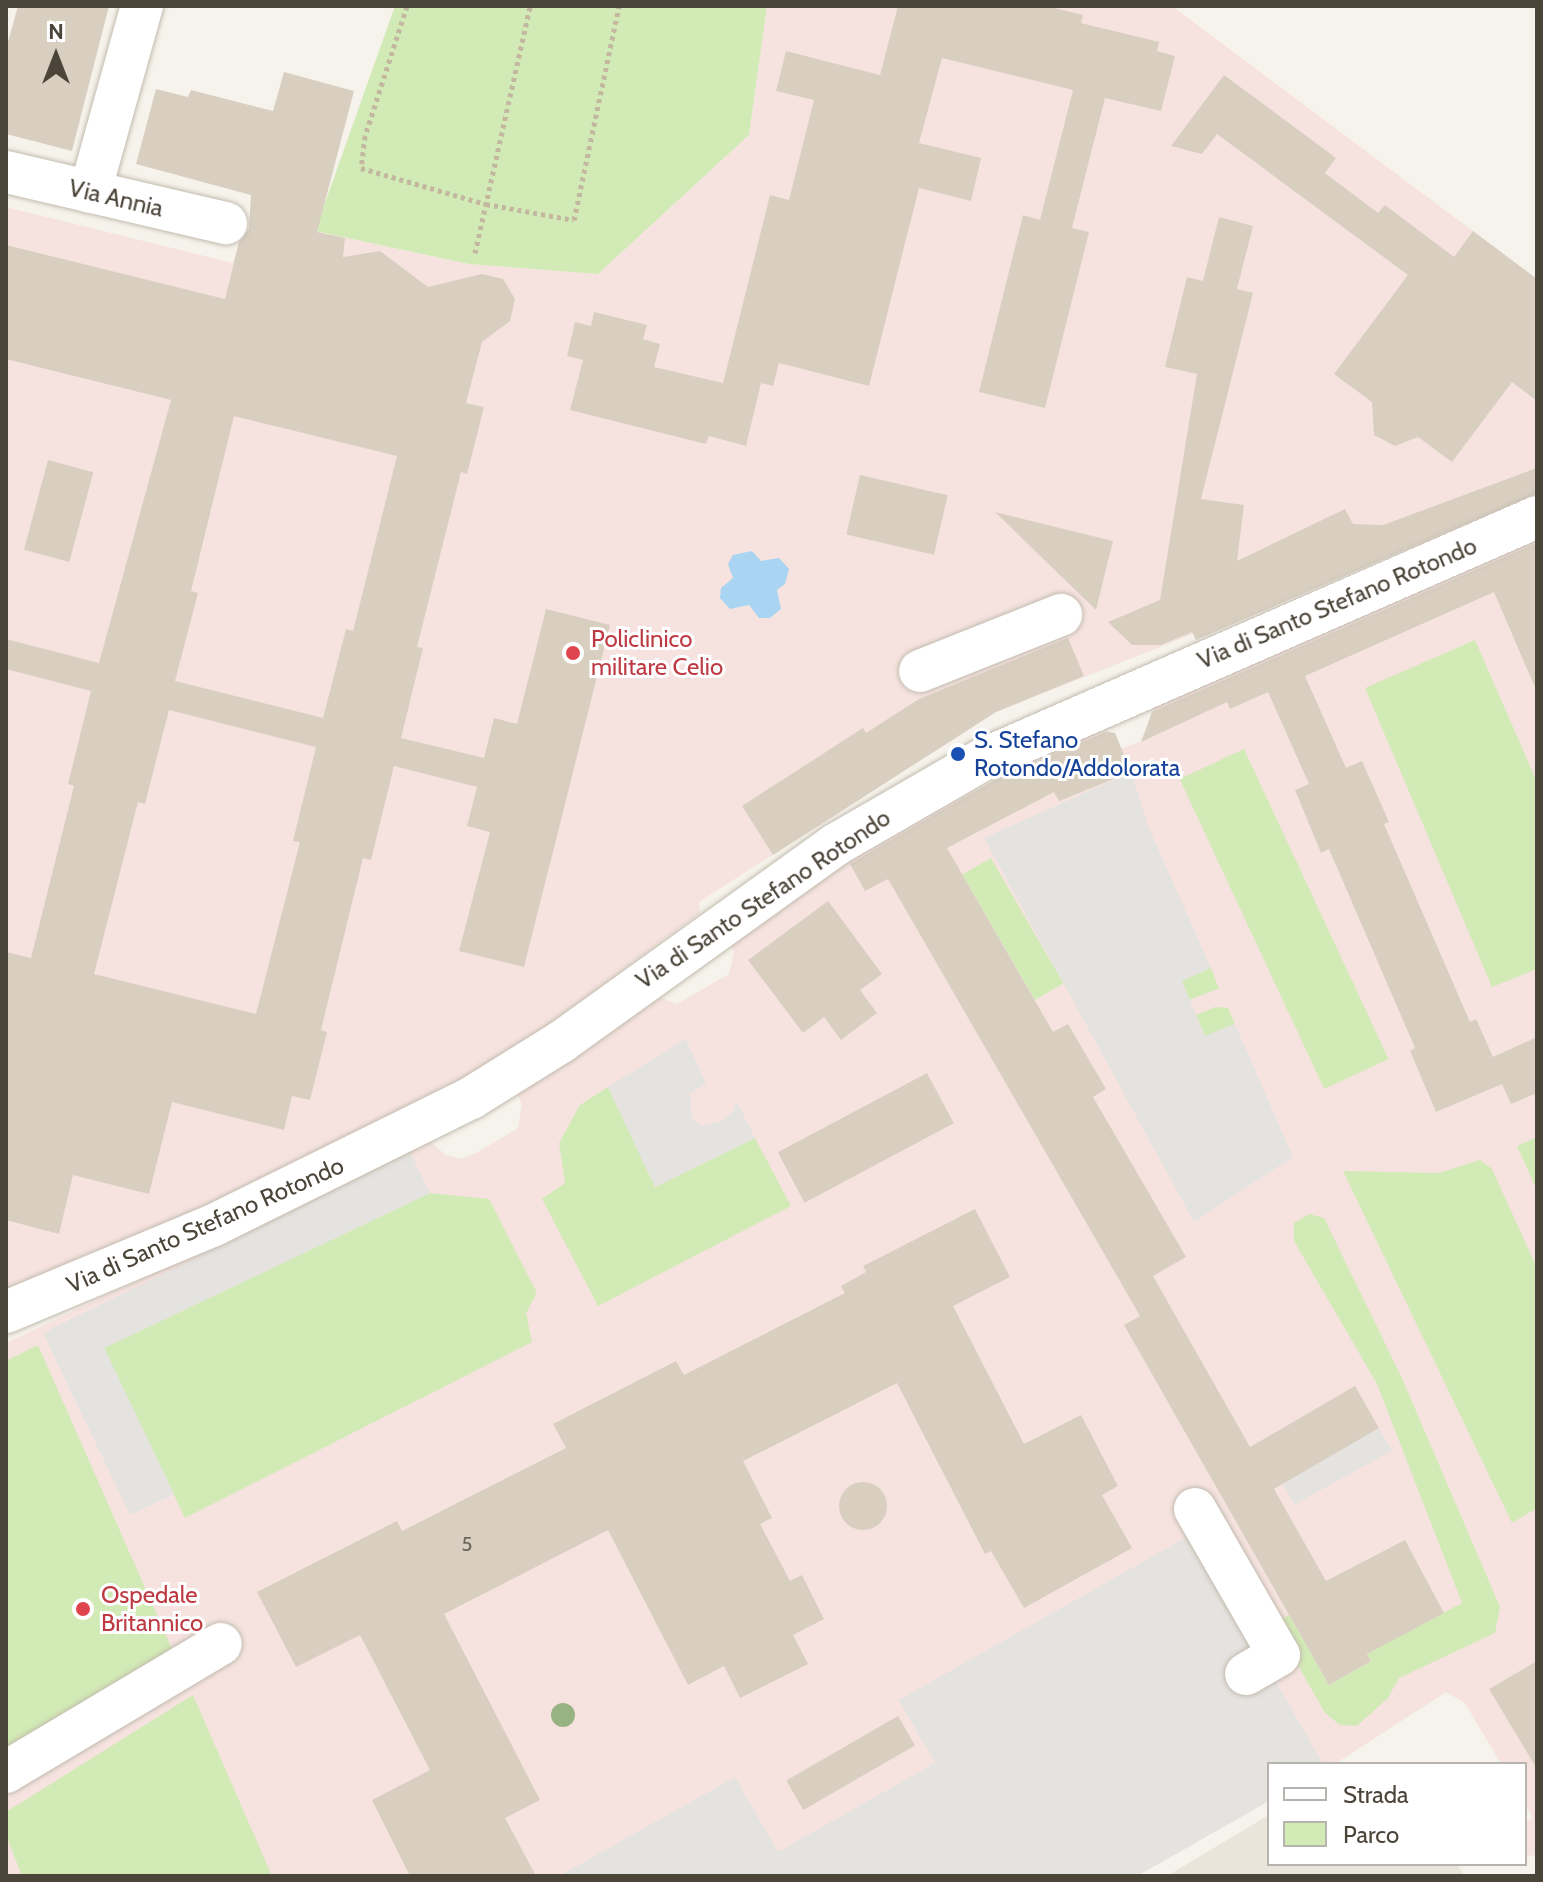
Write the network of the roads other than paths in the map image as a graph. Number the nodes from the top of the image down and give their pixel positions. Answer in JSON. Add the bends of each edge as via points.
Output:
{"nodes":[{"id":1,"x":142,"y":6,"type":"edge"},
{"id":2,"x":6,"y":172,"type":"edge"},
{"id":3,"x":90,"y":192,"type":"junction"},
{"id":4,"x":226,"y":223,"type":"dead end"},
{"id":5,"x":1537,"y":517,"type":"edge"},
{"id":6,"x":1061,"y":615,"type":"dead end"},
{"id":7,"x":920,"y":671,"type":"dead end"},
{"id":8,"x":6,"y":1312,"type":"edge"},
{"id":9,"x":1195,"y":1509,"type":"dead end"},
{"id":10,"x":221,"y":1644,"type":"dead end"},
{"id":11,"x":1246,"y":1674,"type":"dead end"},
{"id":12,"x":6,"y":1772,"type":"edge"}],
"edges":[{"from":1,"to":3,"type":"street"},
{"from":2,"to":3,"type":"street","name":"Via Annia"},
{"from":3,"to":4,"type":"street","name":"Via Annia"},
{"from":5,"to":8,"type":"street","name":"Via di Santo Stefano Rotondo","via":[[1105,702],[947,778],[835,845],[561,1042],[471,1098],[214,1225]]},
{"from":6,"to":7,"type":"street"},
{"from":9,"to":11,"type":"street","via":[[1279,1655]]},
{"from":10,"to":12,"type":"street"}]}
